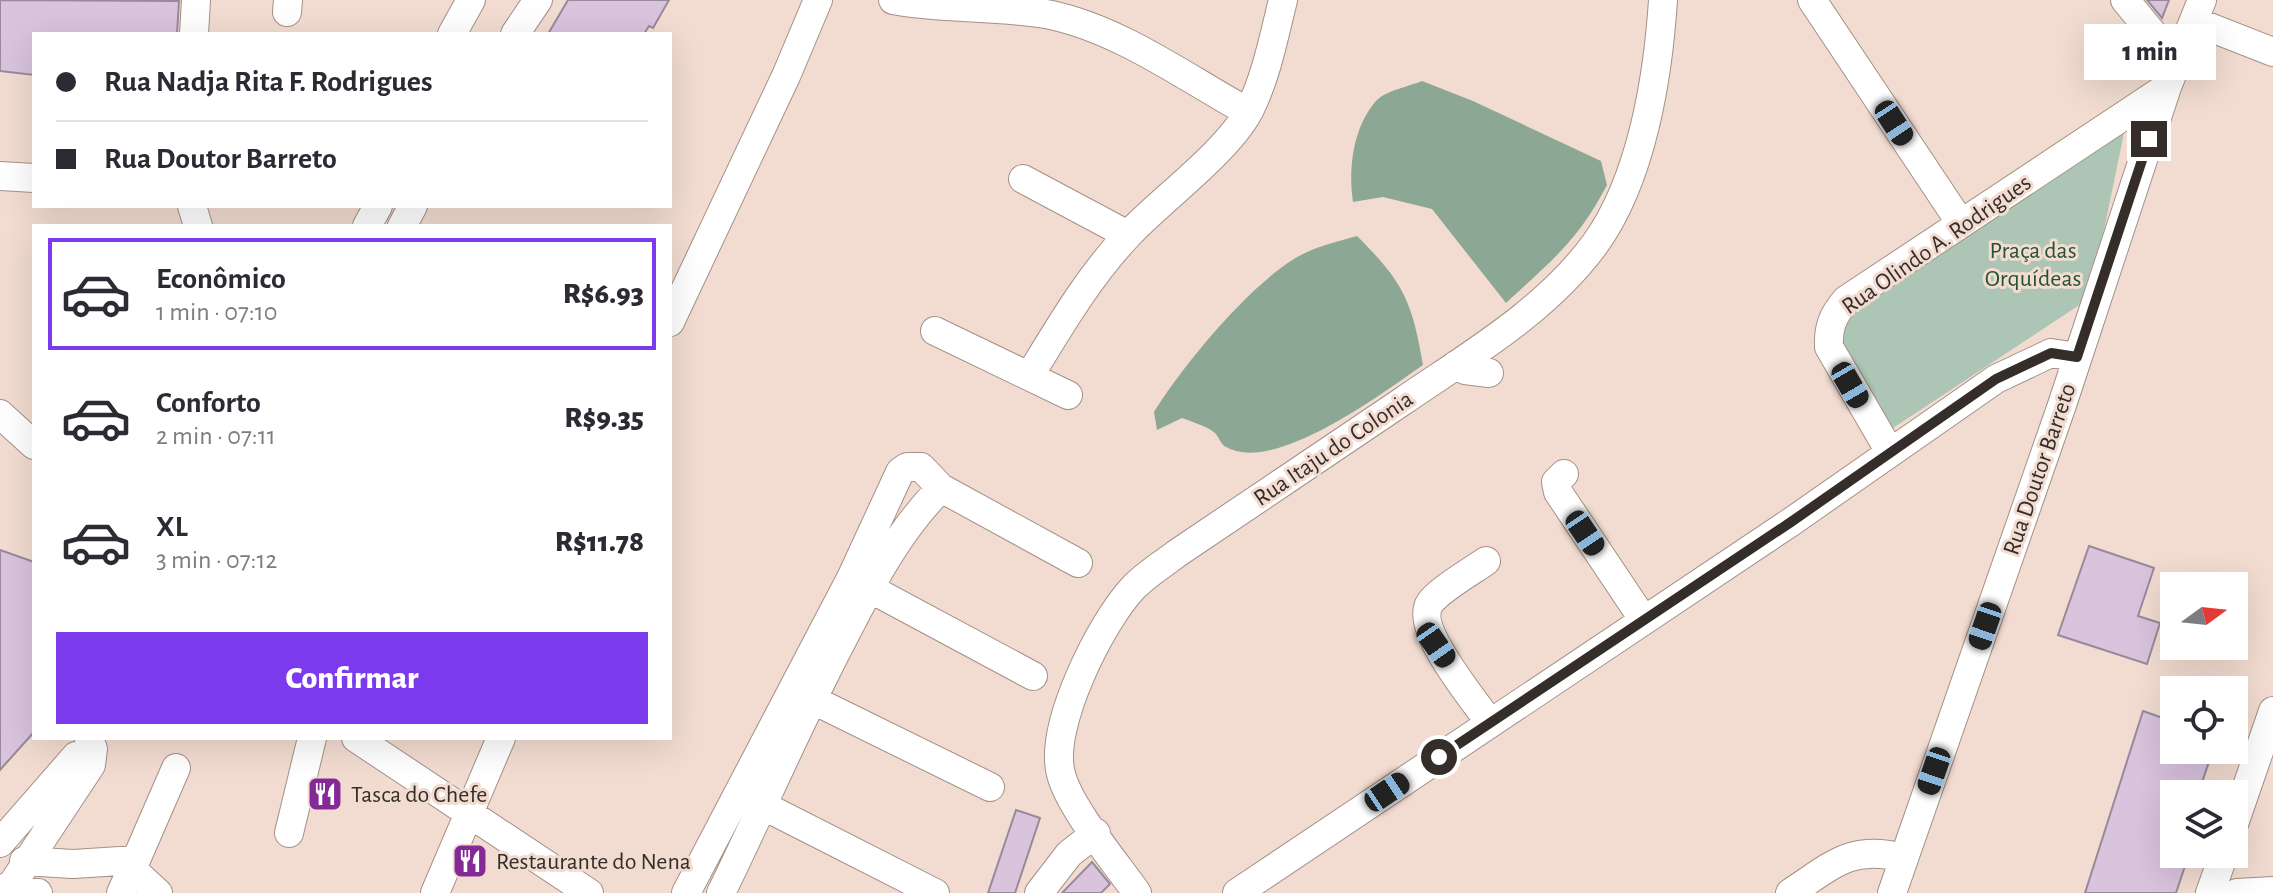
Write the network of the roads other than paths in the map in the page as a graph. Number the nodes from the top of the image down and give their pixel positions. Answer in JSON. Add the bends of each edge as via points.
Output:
{"nodes":[{"id":1,"x":196,"y":0,"type":"edge"},
{"id":2,"x":471,"y":0,"type":"edge"},
{"id":3,"x":818,"y":0,"type":"edge"},
{"id":4,"x":893,"y":0,"type":"edge"},
{"id":5,"x":1283,"y":0,"type":"edge"},
{"id":6,"x":1663,"y":0,"type":"edge"},
{"id":7,"x":1812,"y":0,"type":"edge"},
{"id":8,"x":2125,"y":0,"type":"edge"},
{"id":9,"x":534,"y":2,"type":"edge"},
{"id":10,"x":982,"y":4,"type":"edge"},
{"id":11,"x":2198,"y":11,"type":"edge"},
{"id":12,"x":194,"y":32,"type":"edge"},
{"id":13,"x":453,"y":32,"type":"edge"},
{"id":14,"x":516,"y":32,"type":"edge"},
{"id":15,"x":2271,"y":43,"type":"edge"},
{"id":16,"x":2172,"y":76,"type":"junction"},
{"id":17,"x":1248,"y":112,"type":"junction"},
{"id":18,"x":0,"y":176,"type":"edge"},
{"id":19,"x":32,"y":178,"type":"edge"},
{"id":20,"x":1023,"y":179,"type":"dead end"},
{"id":21,"x":1960,"y":222,"type":"junction"},
{"id":22,"x":1128,"y":235,"type":"junction"},
{"id":23,"x":672,"y":318,"type":"edge"},
{"id":24,"x":935,"y":331,"type":"dead end"},
{"id":25,"x":2077,"y":357,"type":"junction"},
{"id":26,"x":1456,"y":365,"type":"junction"},
{"id":27,"x":1489,"y":373,"type":"dead end"},
{"id":28,"x":1030,"y":375,"type":"junction"},
{"id":29,"x":1068,"y":395,"type":"dead end"},
{"id":30,"x":1890,"y":452,"type":"junction"},
{"id":31,"x":1564,"y":474,"type":"dead end"},
{"id":32,"x":941,"y":488,"type":"junction"},
{"id":33,"x":1486,"y":561,"type":"dead end"},
{"id":34,"x":1078,"y":563,"type":"dead end"},
{"id":35,"x":860,"y":584,"type":"junction"},
{"id":36,"x":1643,"y":619,"type":"junction"},
{"id":37,"x":1033,"y":676,"type":"dead end"},
{"id":38,"x":811,"y":699,"type":"junction"},
{"id":39,"x":2273,"y":711,"type":"edge"},
{"id":40,"x":1490,"y":723,"type":"junction"},
{"id":41,"x":88,"y":740,"type":"edge"},
{"id":42,"x":89,"y":740,"type":"edge"},
{"id":43,"x":312,"y":740,"type":"edge"},
{"id":44,"x":359,"y":740,"type":"edge"},
{"id":45,"x":500,"y":740,"type":"edge"},
{"id":46,"x":776,"y":745,"type":"junction"},
{"id":47,"x":176,"y":768,"type":"dead end"},
{"id":48,"x":2248,"y":783,"type":"edge"},
{"id":49,"x":990,"y":787,"type":"dead end"},
{"id":50,"x":738,"y":793,"type":"junction"},
{"id":51,"x":763,"y":807,"type":"junction"},
{"id":52,"x":469,"y":816,"type":"junction"},
{"id":53,"x":289,"y":833,"type":"dead end"},
{"id":54,"x":1096,"y":833,"type":"junction"},
{"id":55,"x":0,"y":843,"type":"edge"},
{"id":56,"x":32,"y":850,"type":"junction"},
{"id":57,"x":704,"y":858,"type":"junction"},
{"id":58,"x":1904,"y":858,"type":"junction"},
{"id":59,"x":2219,"y":868,"type":"edge"},
{"id":60,"x":129,"y":874,"type":"edge"},
{"id":61,"x":725,"y":885,"type":"edge"},
{"id":62,"x":3,"y":890,"type":"edge"},
{"id":63,"x":2273,"y":891,"type":"edge"},
{"id":64,"x":38,"y":893,"type":"edge"},
{"id":65,"x":158,"y":893,"type":"edge"},
{"id":66,"x":435,"y":893,"type":"edge"},
{"id":67,"x":589,"y":893,"type":"edge"},
{"id":68,"x":686,"y":893,"type":"edge"},
{"id":69,"x":935,"y":893,"type":"edge"},
{"id":70,"x":1039,"y":893,"type":"edge"},
{"id":71,"x":1137,"y":893,"type":"edge"},
{"id":72,"x":1237,"y":893,"type":"edge"},
{"id":73,"x":1790,"y":893,"type":"edge"},
{"id":74,"x":1892,"y":893,"type":"edge"},
{"id":75,"x":2210,"y":893,"type":"edge"},
{"id":76,"x":2237,"y":893,"type":"edge"}],
"edges":[{"from":1,"to":12,"type":"street"},
{"from":2,"to":13,"type":"street"},
{"from":3,"to":23,"type":"street"},
{"from":4,"to":10,"type":"street","via":[[929,7]]},
{"from":5,"to":17,"type":"street"},
{"from":6,"to":26,"type":"street","name":"Rua Itaju do Colonia","via":[[1659,57],[1644,127],[1620,197],[1596,242],[1557,287]]},
{"from":7,"to":21,"type":"street"},
{"from":8,"to":16,"type":"street"},
{"from":9,"to":14,"type":"street"},
{"from":10,"to":17,"type":"street","via":[[1052,15],[1101,30]]},
{"from":11,"to":15,"type":"street"},
{"from":11,"to":16,"type":"street","name":"Rua Doutor Barreto"},
{"from":16,"to":21,"type":"street","name":"Rua Olindo A. Rodrigues"},
{"from":16,"to":25,"type":"street","name":"Rua Doutor Barreto"},
{"from":17,"to":22,"type":"street"},
{"from":18,"to":19,"type":"street"},
{"from":20,"to":22,"type":"street"},
{"from":21,"to":30,"type":"street","name":"Rua Olindo A. Rodrigues","via":[[1833,314],[1829,347]]},
{"from":22,"to":28,"type":"street","via":[[1090,281]]},
{"from":24,"to":28,"type":"street"},
{"from":25,"to":30,"type":"street","via":[[2064,352],[2038,357],[1996,379]]},
{"from":25,"to":58,"type":"street","name":"Rua Doutor Barreto"},
{"from":26,"to":27,"type":"street"},
{"from":26,"to":54,"type":"street","name":"Rua Itaju do Colonia","via":[[1133,588],[1103,627],[1081,674],[1058,753],[1070,796]]},
{"from":28,"to":29,"type":"street"},
{"from":30,"to":36,"type":"street"},
{"from":31,"to":36,"type":"street","via":[[1556,482],[1558,492]]},
{"from":32,"to":34,"type":"street"},
{"from":32,"to":35,"type":"street"},
{"from":32,"to":35,"type":"street","via":[[921,467],[900,472]]},
{"from":33,"to":40,"type":"street","via":[[1430,602],[1427,614],[1436,645]]},
{"from":35,"to":37,"type":"street"},
{"from":35,"to":38,"type":"street"},
{"from":35,"to":46,"type":"street"},
{"from":36,"to":40,"type":"street"},
{"from":38,"to":46,"type":"street"},
{"from":38,"to":49,"type":"street"},
{"from":39,"to":48,"type":"street"},
{"from":40,"to":72,"type":"street"},
{"from":41,"to":55,"type":"street"},
{"from":42,"to":56,"type":"street","via":[[91,765]]},
{"from":43,"to":53,"type":"street"},
{"from":44,"to":52,"type":"street"},
{"from":45,"to":52,"type":"street"},
{"from":46,"to":50,"type":"street"},
{"from":46,"to":51,"type":"street"},
{"from":47,"to":60,"type":"street"},
{"from":50,"to":51,"type":"street"},
{"from":50,"to":57,"type":"street"},
{"from":51,"to":61,"type":"street"},
{"from":51,"to":69,"type":"street"},
{"from":52,"to":66,"type":"street"},
{"from":52,"to":67,"type":"street"},
{"from":54,"to":70,"type":"street","via":[[1069,854]]},
{"from":54,"to":71,"type":"street","name":"Rua Itaju do Colonia"},
{"from":56,"to":60,"type":"street","via":[[56,864]]},
{"from":56,"to":62,"type":"street"},
{"from":57,"to":61,"type":"street"},
{"from":57,"to":68,"type":"street"},
{"from":58,"to":73,"type":"street","via":[[1880,852],[1852,855]]},
{"from":58,"to":74,"type":"street","name":"Rua Doutor Barreto"},
{"from":59,"to":75,"type":"street"},
{"from":60,"to":65,"type":"street"},
{"from":62,"to":64,"type":"street"},
{"from":63,"to":76,"type":"street"}]}
